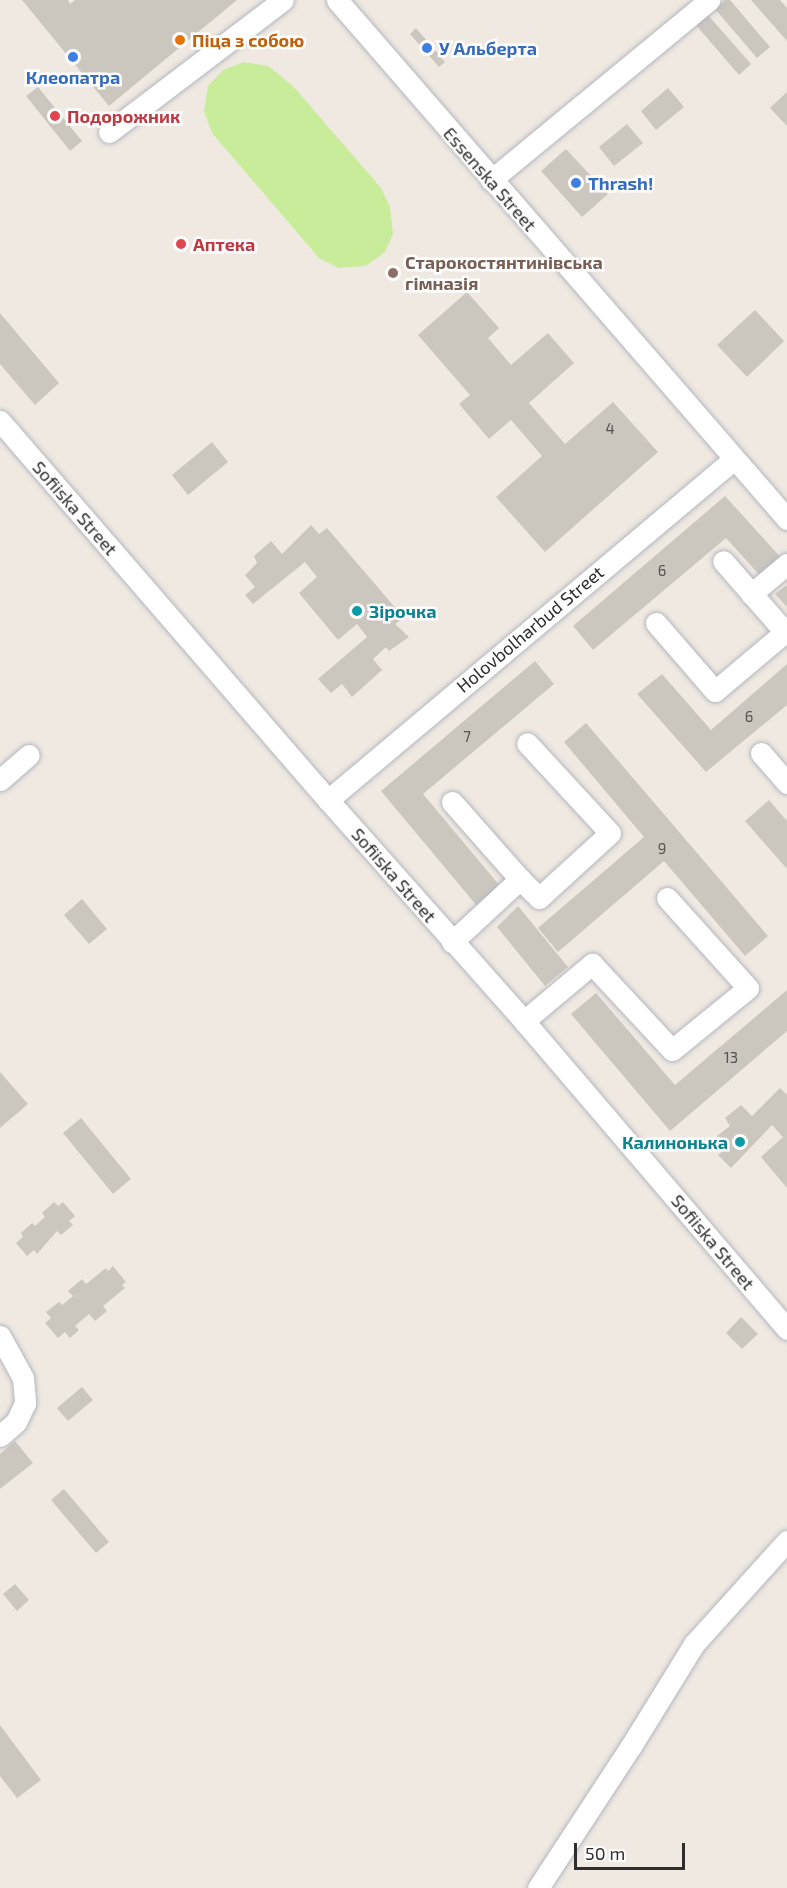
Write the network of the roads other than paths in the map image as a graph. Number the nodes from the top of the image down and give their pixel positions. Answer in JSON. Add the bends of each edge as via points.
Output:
{"nodes":[{"id":1,"x":283,"y":0,"type":"edge"},
{"id":2,"x":338,"y":0,"type":"edge"},
{"id":3,"x":709,"y":0,"type":"edge"},
{"id":4,"x":109,"y":132,"type":"dead end"},
{"id":5,"x":491,"y":180,"type":"junction"},
{"id":6,"x":0,"y":422,"type":"edge"},
{"id":7,"x":734,"y":459,"type":"junction"},
{"id":8,"x":787,"y":519,"type":"edge"},
{"id":9,"x":723,"y":561,"type":"dead end"},
{"id":10,"x":787,"y":564,"type":"edge"},
{"id":11,"x":751,"y":594,"type":"junction"},
{"id":12,"x":656,"y":623,"type":"dead end"},
{"id":13,"x":527,"y":743,"type":"dead end"},
{"id":14,"x":761,"y":753,"type":"dead end"},
{"id":15,"x":29,"y":754,"type":"dead end"},
{"id":16,"x":0,"y":780,"type":"edge"},
{"id":17,"x":787,"y":783,"type":"edge"},
{"id":18,"x":328,"y":800,"type":"junction"},
{"id":19,"x":452,"y":802,"type":"dead end"},
{"id":20,"x":520,"y":879,"type":"junction"},
{"id":21,"x":667,"y":898,"type":"dead end"},
{"id":22,"x":452,"y":942,"type":"junction"},
{"id":23,"x":524,"y":1021,"type":"junction"},
{"id":24,"x":787,"y":1329,"type":"edge"},
{"id":25,"x":0,"y":1336,"type":"edge"},
{"id":26,"x":0,"y":1436,"type":"edge"},
{"id":27,"x":787,"y":1541,"type":"edge"},
{"id":28,"x":538,"y":1888,"type":"edge"}],
"edges":[{"from":1,"to":4,"type":"street"},
{"from":2,"to":5,"type":"street","name":"Essenska Street"},
{"from":3,"to":5,"type":"street"},
{"from":5,"to":7,"type":"street","name":"Essenska Street"},
{"from":6,"to":18,"type":"street","name":"Sofiiska Street"},
{"from":7,"to":8,"type":"street","name":"Essenska Street"},
{"from":7,"to":18,"type":"street","name":"Holovbolharbud Street"},
{"from":9,"to":11,"type":"street"},
{"from":10,"to":11,"type":"street"},
{"from":11,"to":12,"type":"street","via":[[784,633],[715,691]]},
{"from":13,"to":20,"type":"street","via":[[610,833],[539,898]]},
{"from":14,"to":17,"type":"street"},
{"from":15,"to":16,"type":"street"},
{"from":18,"to":22,"type":"street","name":"Sofiiska Street"},
{"from":19,"to":20,"type":"street"},
{"from":20,"to":22,"type":"street"},
{"from":21,"to":23,"type":"street","via":[[748,988],[672,1050],[592,964]]},
{"from":22,"to":23,"type":"street","name":"Sofiiska Street"},
{"from":23,"to":24,"type":"street","name":"Sofiiska Street"},
{"from":25,"to":26,"type":"street","via":[[23,1378],[25,1403],[16,1422]]},
{"from":27,"to":28,"type":"street","via":[[694,1644]]}]}
